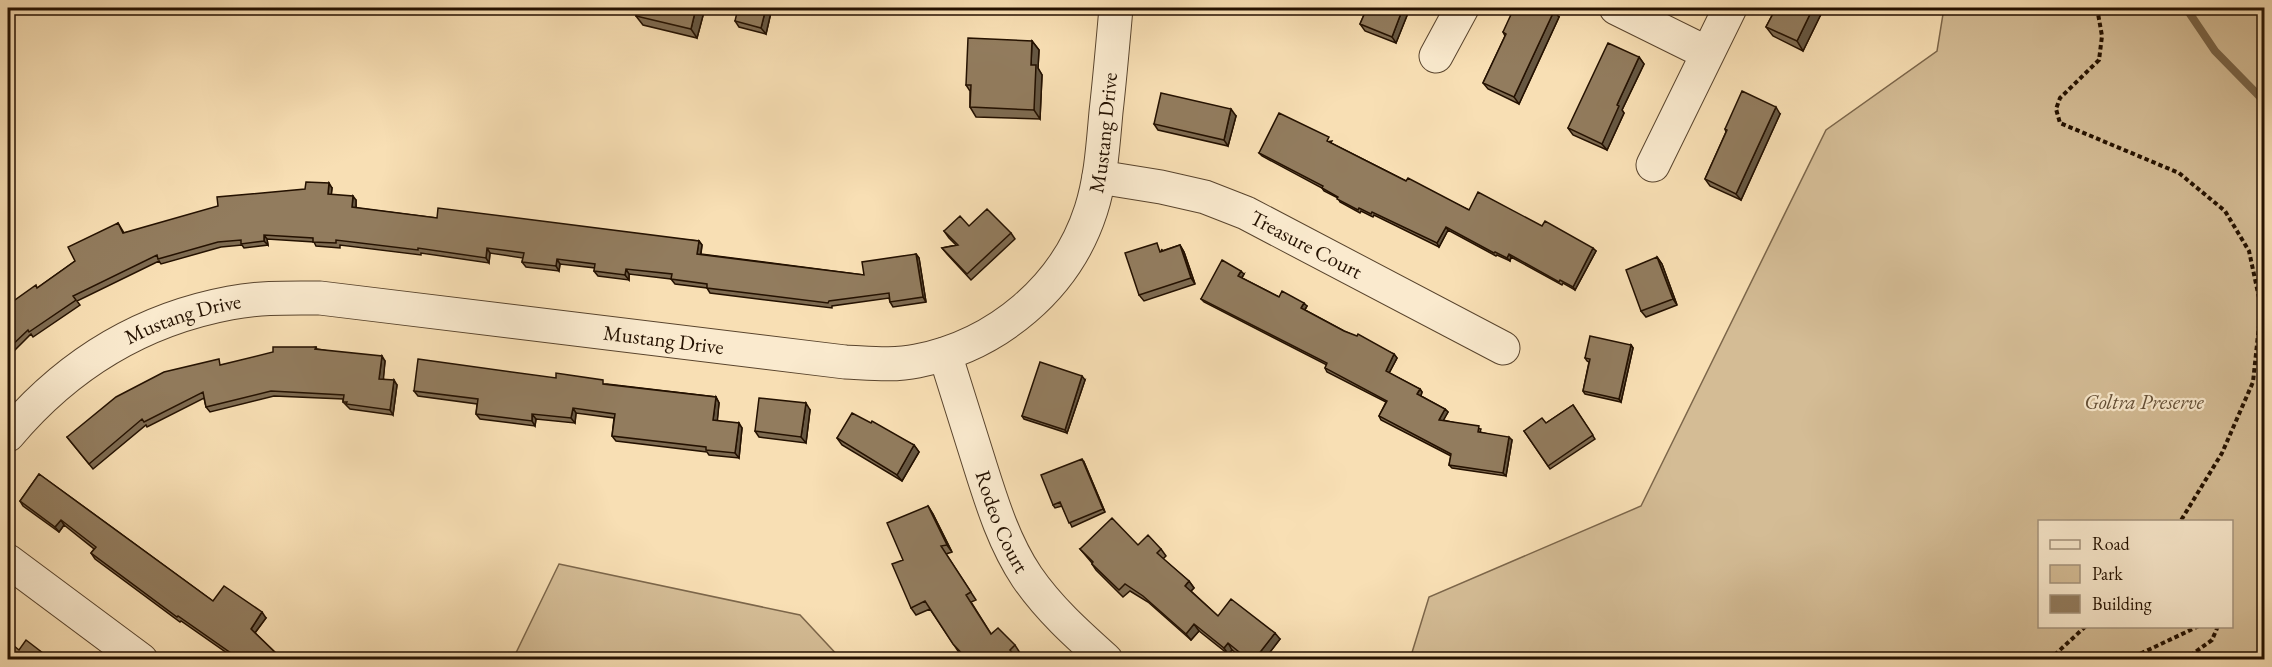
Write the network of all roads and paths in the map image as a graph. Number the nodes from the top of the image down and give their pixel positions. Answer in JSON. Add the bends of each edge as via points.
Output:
{"nodes":[{"id":1,"x":1116,"y":8,"type":"edge"},
{"id":2,"x":1462,"y":8,"type":"edge"},
{"id":3,"x":1616,"y":8,"type":"edge"},
{"id":4,"x":1730,"y":8,"type":"edge"},
{"id":5,"x":2097,"y":8,"type":"edge"},
{"id":6,"x":1707,"y":53,"type":"junction"},
{"id":7,"x":1436,"y":56,"type":"dead end"},
{"id":8,"x":1653,"y":165,"type":"dead end"},
{"id":9,"x":1099,"y":177,"type":"junction"},
{"id":10,"x":1503,"y":348,"type":"dead end"},
{"id":11,"x":945,"y":354,"type":"junction"},
{"id":12,"x":8,"y":435,"type":"edge"},
{"id":13,"x":2181,"y":520,"type":"edge"},
{"id":14,"x":8,"y":561,"type":"edge"},
{"id":15,"x":2085,"y":628,"type":"edge"},
{"id":16,"x":2197,"y":628,"type":"edge"},
{"id":17,"x":2218,"y":628,"type":"edge"},
{"id":18,"x":141,"y":660,"type":"edge"},
{"id":19,"x":1106,"y":660,"type":"edge"},
{"id":20,"x":2049,"y":660,"type":"edge"},
{"id":21,"x":2127,"y":660,"type":"edge"},
{"id":22,"x":2184,"y":660,"type":"edge"}],
"edges":[{"from":1,"to":9,"type":"street","name":"Mustang Drive"},
{"from":2,"to":7,"type":"street"},
{"from":3,"to":6,"type":"street"},
{"from":4,"to":6,"type":"street"},
{"from":5,"to":13,"type":"path","via":[[2102,36],[2099,60],[2060,98],[2056,109],[2060,123],[2179,173],[2224,211],[2249,251],[2261,307],[2253,382],[2222,453]]},
{"from":6,"to":8,"type":"street"},
{"from":9,"to":10,"type":"street","name":"Treasure Court","via":[[1204,197],[1246,213]]},
{"from":9,"to":11,"type":"street","name":"Mustang Drive","via":[[1091,211],[1077,243],[1036,300],[978,341]]},
{"from":11,"to":12,"type":"street","name":"Mustang Drive","via":[[916,362],[845,362],[320,298],[275,298],[208,308],[144,329],[67,376],[33,405]]},
{"from":11,"to":19,"type":"street","name":"Rodeo Court","via":[[1004,535],[1026,576],[1047,604]]},
{"from":14,"to":18,"type":"street"},
{"from":15,"to":20,"type":"path"},
{"from":16,"to":21,"type":"path"},
{"from":17,"to":22,"type":"path","via":[[2212,640]]}]}
